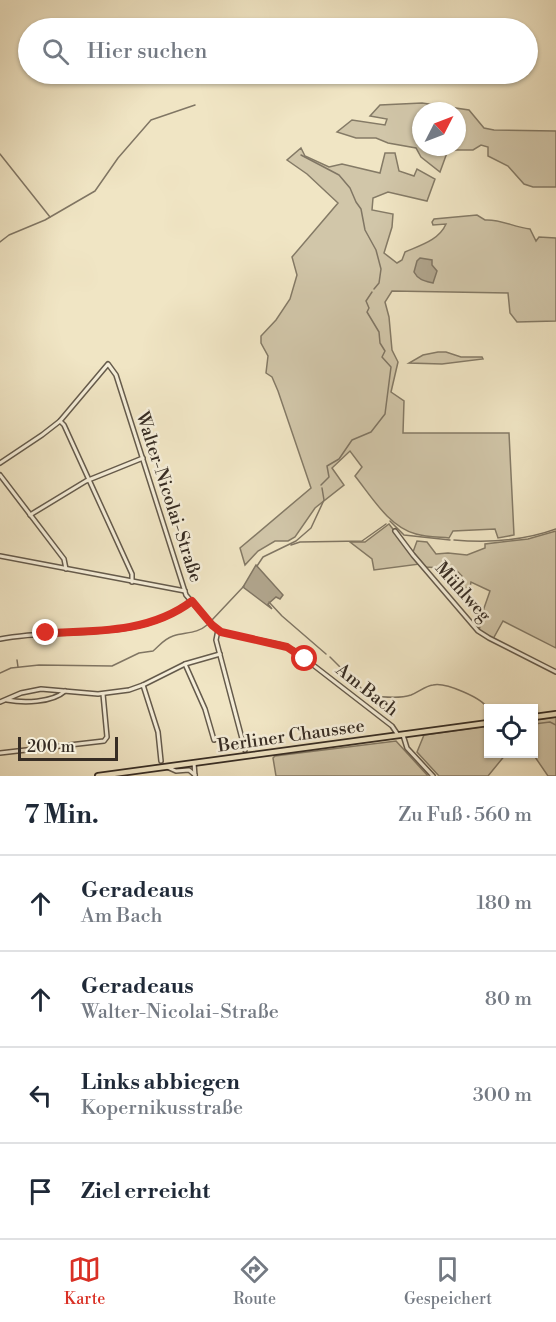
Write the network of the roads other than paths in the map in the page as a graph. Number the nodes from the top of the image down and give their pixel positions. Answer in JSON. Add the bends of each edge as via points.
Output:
{"nodes":[{"id":1,"x":60,"y":421,"type":"junction"},
{"id":2,"x":143,"y":458,"type":"junction"},
{"id":3,"x":0,"y":463,"type":"edge"},
{"id":4,"x":0,"y":475,"type":"edge"},
{"id":5,"x":89,"y":480,"type":"junction"},
{"id":6,"x":30,"y":515,"type":"junction"},
{"id":7,"x":395,"y":531,"type":"dead end"},
{"id":8,"x":0,"y":556,"type":"edge"},
{"id":9,"x":66,"y":569,"type":"junction"},
{"id":10,"x":132,"y":582,"type":"junction"},
{"id":11,"x":185,"y":591,"type":"junction"},
{"id":12,"x":192,"y":601,"type":"junction"},
{"id":13,"x":218,"y":630,"type":"junction"},
{"id":14,"x":0,"y":639,"type":"edge"},
{"id":15,"x":220,"y":654,"type":"junction"},
{"id":16,"x":185,"y":664,"type":"junction"},
{"id":17,"x":556,"y":672,"type":"edge"},
{"id":18,"x":142,"y":685,"type":"junction"},
{"id":19,"x":65,"y":691,"type":"junction"},
{"id":20,"x":103,"y":694,"type":"junction"},
{"id":21,"x":7,"y":700,"type":"junction"},
{"id":22,"x":0,"y":702,"type":"edge"},
{"id":23,"x":556,"y":714,"type":"edge"},
{"id":24,"x":538,"y":716,"type":"edge"},
{"id":25,"x":484,"y":724,"type":"edge"},
{"id":26,"x":400,"y":735,"type":"junction"},
{"id":27,"x":214,"y":741,"type":"dead end"},
{"id":28,"x":245,"y":750,"type":"dead end"},
{"id":29,"x":0,"y":753,"type":"edge"},
{"id":30,"x":161,"y":761,"type":"dead end"},
{"id":31,"x":194,"y":763,"type":"junction"},
{"id":32,"x":167,"y":767,"type":"junction"},
{"id":33,"x":144,"y":772,"type":"edge"},
{"id":34,"x":98,"y":776,"type":"edge"},
{"id":35,"x":195,"y":776,"type":"edge"},
{"id":36,"x":434,"y":776,"type":"edge"}],
"edges":[{"from":1,"to":2,"type":"street","name":"Walter-Nicolai-Straße","via":[[108,364],[117,375]]},
{"from":1,"to":3,"type":"street"},
{"from":1,"to":5,"type":"street"},
{"from":2,"to":5,"type":"street"},
{"from":2,"to":11,"type":"street","name":"Walter-Nicolai-Straße"},
{"from":4,"to":6,"type":"street"},
{"from":5,"to":6,"type":"street"},
{"from":5,"to":10,"type":"street","via":[[132,574]]},
{"from":6,"to":9,"type":"street","via":[[64,559]]},
{"from":7,"to":17,"type":"street","name":"Mühlweg","via":[[478,631]]},
{"from":8,"to":9,"type":"street"},
{"from":9,"to":10,"type":"street"},
{"from":10,"to":11,"type":"street"},
{"from":11,"to":12,"type":"street","name":"Walter-Nicolai-Straße"},
{"from":12,"to":13,"type":"street","name":"Walter-Nicolai-Straße"},
{"from":12,"to":14,"type":"street","via":[[166,616],[134,627],[31,633]]},
{"from":13,"to":15,"type":"street"},
{"from":13,"to":26,"type":"street","name":"Am Bach","via":[[293,650]]},
{"from":15,"to":16,"type":"street"},
{"from":15,"to":28,"type":"street"},
{"from":16,"to":18,"type":"street"},
{"from":16,"to":27,"type":"street"},
{"from":18,"to":20,"type":"street"},
{"from":18,"to":30,"type":"street","via":[[158,732]]},
{"from":19,"to":20,"type":"street"},
{"from":19,"to":21,"type":"street","via":[[42,699]]},
{"from":19,"to":21,"type":"street","via":[[36,690]]},
{"from":20,"to":29,"type":"street","via":[[107,736],[104,741]]},
{"from":21,"to":22,"type":"street"},
{"from":23,"to":24,"type":"main road"},
{"from":25,"to":26,"type":"main road","name":"Berliner Chaussee"},
{"from":26,"to":31,"type":"main road","name":"Berliner Chaussee"},
{"from":26,"to":36,"type":"street","name":"Am Bach"},
{"from":31,"to":32,"type":"main road","name":"Berliner Chaussee"},
{"from":31,"to":35,"type":"street"},
{"from":32,"to":33,"type":"main road","name":"Berliner Chaussee"},
{"from":32,"to":35,"type":"street","via":[[189,770]]},
{"from":33,"to":34,"type":"main road","name":"Berliner Chaussee"}]}
